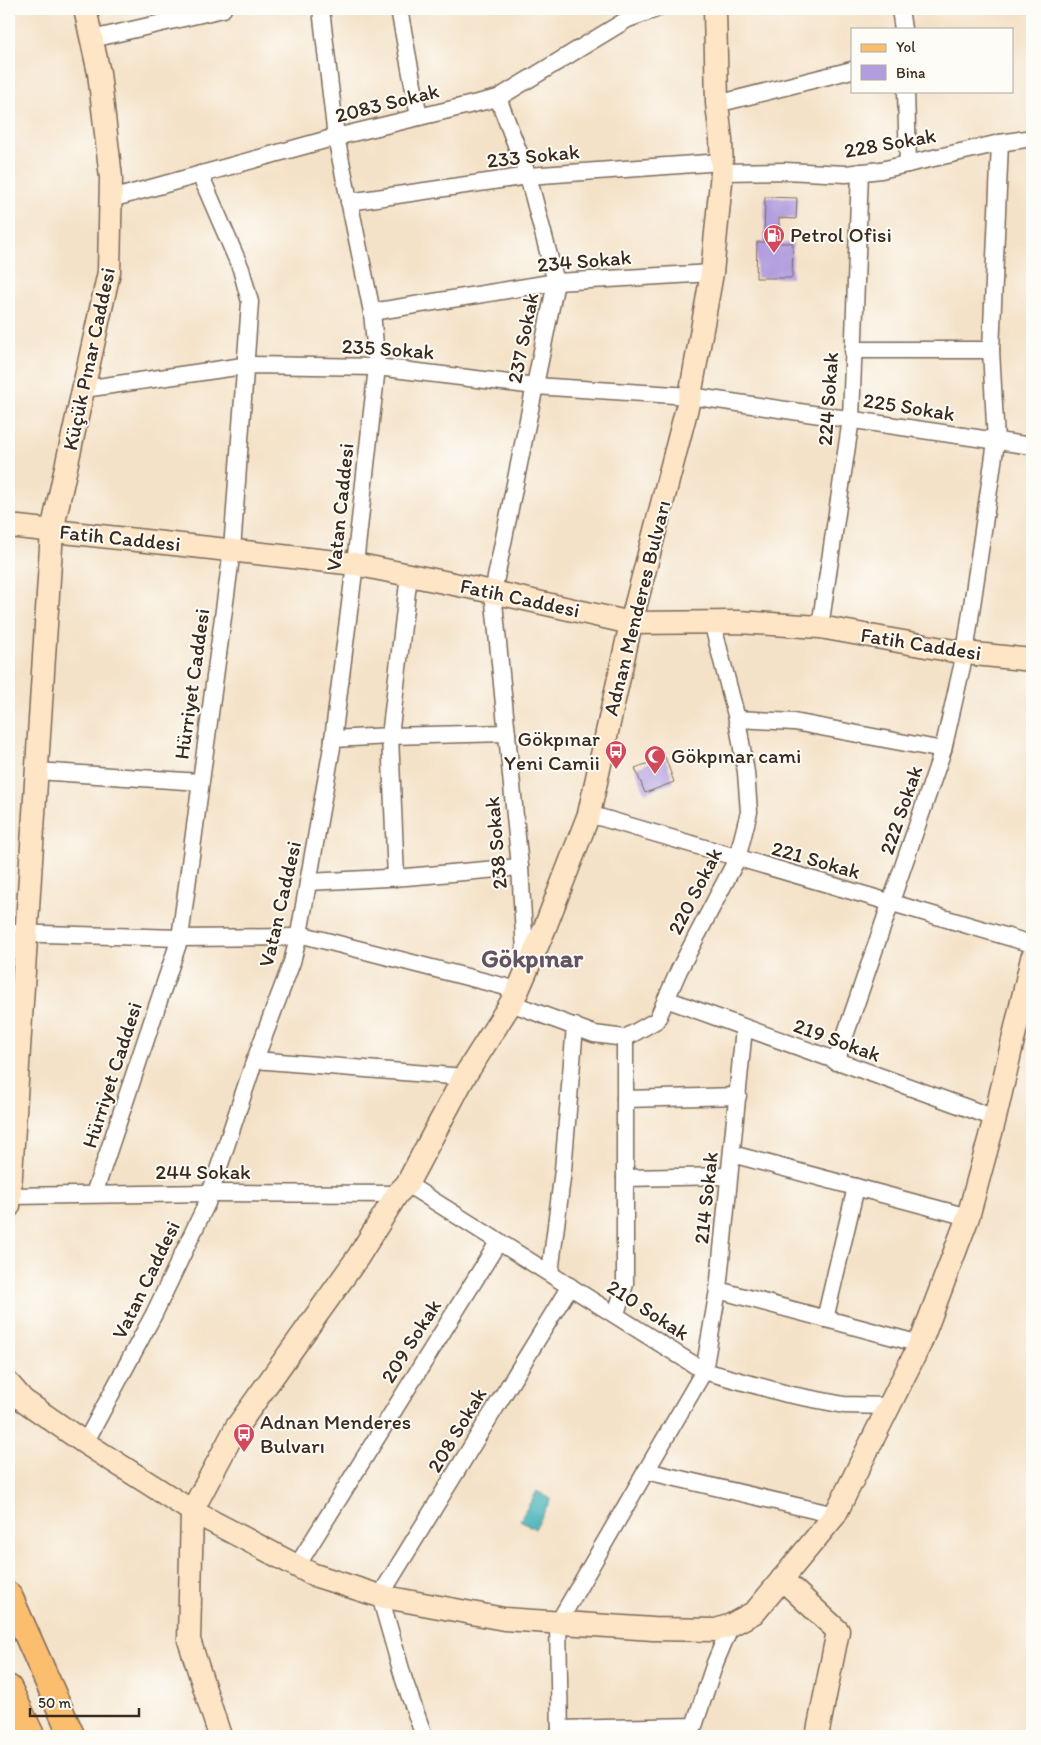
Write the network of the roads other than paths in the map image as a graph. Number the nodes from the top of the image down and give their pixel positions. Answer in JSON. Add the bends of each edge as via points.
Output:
{"nodes":[{"id":1,"x":85,"y":9,"type":"edge"},
{"id":2,"x":223,"y":9,"type":"edge"},
{"id":3,"x":324,"y":9,"type":"edge"},
{"id":4,"x":399,"y":9,"type":"edge"},
{"id":5,"x":656,"y":9,"type":"edge"},
{"id":6,"x":715,"y":9,"type":"edge"},
{"id":7,"x":729,"y":9,"type":"edge"},
{"id":8,"x":900,"y":9,"type":"edge"},
{"id":9,"x":627,"y":14,"type":"edge"},
{"id":10,"x":902,"y":28,"type":"edge"},
{"id":11,"x":92,"y":39,"type":"junction"},
{"id":12,"x":851,"y":70,"type":"edge"},
{"id":13,"x":906,"y":92,"type":"edge"},
{"id":14,"x":498,"y":98,"type":"junction"},
{"id":15,"x":729,"y":101,"type":"junction"},
{"id":16,"x":419,"y":117,"type":"junction"},
{"id":17,"x":336,"y":137,"type":"junction"},
{"id":18,"x":1032,"y":138,"type":"edge"},
{"id":19,"x":1000,"y":143,"type":"junction"},
{"id":20,"x":722,"y":158,"type":"junction"},
{"id":21,"x":908,"y":164,"type":"junction"},
{"id":22,"x":860,"y":172,"type":"junction"},
{"id":23,"x":200,"y":174,"type":"junction"},
{"id":24,"x":528,"y":176,"type":"junction"},
{"id":25,"x":111,"y":199,"type":"junction"},
{"id":26,"x":349,"y":202,"type":"junction"},
{"id":27,"x":712,"y":273,"type":"junction"},
{"id":28,"x":556,"y":282,"type":"junction"},
{"id":29,"x":372,"y":312,"type":"junction"},
{"id":30,"x":853,"y":350,"type":"junction"},
{"id":31,"x":991,"y":350,"type":"junction"},
{"id":32,"x":245,"y":366,"type":"junction"},
{"id":33,"x":377,"y":366,"type":"junction"},
{"id":34,"x":535,"y":386,"type":"junction"},
{"id":35,"x":84,"y":389,"type":"junction"},
{"id":36,"x":690,"y":396,"type":"junction"},
{"id":37,"x":851,"y":419,"type":"junction"},
{"id":38,"x":996,"y":442,"type":"junction"},
{"id":39,"x":1032,"y":446,"type":"edge"},
{"id":40,"x":9,"y":526,"type":"edge"},
{"id":41,"x":52,"y":531,"type":"junction"},
{"id":42,"x":232,"y":550,"type":"junction"},
{"id":43,"x":355,"y":564,"type":"junction"},
{"id":44,"x":409,"y":575,"type":"junction"},
{"id":45,"x":493,"y":592,"type":"junction"},
{"id":46,"x":712,"y":622,"type":"junction"},
{"id":47,"x":631,"y":623,"type":"junction"},
{"id":48,"x":820,"y":627,"type":"junction"},
{"id":49,"x":965,"y":653,"type":"junction"},
{"id":50,"x":1032,"y":660,"type":"edge"},
{"id":51,"x":737,"y":719,"type":"junction"},
{"id":52,"x":507,"y":733,"type":"junction"},
{"id":53,"x":390,"y":736,"type":"junction"},
{"id":54,"x":333,"y":739,"type":"junction"},
{"id":55,"x":943,"y":750,"type":"junction"},
{"id":56,"x":37,"y":771,"type":"junction"},
{"id":57,"x":200,"y":782,"type":"junction"},
{"id":58,"x":589,"y":814,"type":"junction"},
{"id":59,"x":738,"y":859,"type":"junction"},
{"id":60,"x":520,"y":868,"type":"junction"},
{"id":61,"x":396,"y":878,"type":"junction"},
{"id":62,"x":308,"y":882,"type":"junction"},
{"id":63,"x":891,"y":903,"type":"junction"},
{"id":64,"x":18,"y":933,"type":"edge"},
{"id":65,"x":299,"y":935,"type":"junction"},
{"id":66,"x":180,"y":938,"type":"junction"},
{"id":67,"x":1032,"y":944,"type":"edge"},
{"id":68,"x":1032,"y":958,"type":"edge"},
{"id":69,"x":518,"y":988,"type":"junction"},
{"id":70,"x":666,"y":999,"type":"junction"},
{"id":71,"x":575,"y":1026,"type":"junction"},
{"id":72,"x":744,"y":1028,"type":"junction"},
{"id":73,"x":625,"y":1038,"type":"junction"},
{"id":74,"x":255,"y":1060,"type":"junction"},
{"id":75,"x":836,"y":1062,"type":"junction"},
{"id":76,"x":464,"y":1078,"type":"junction"},
{"id":77,"x":738,"y":1096,"type":"junction"},
{"id":78,"x":625,"y":1099,"type":"junction"},
{"id":79,"x":995,"y":1118,"type":"junction"},
{"id":80,"x":732,"y":1154,"type":"junction"},
{"id":81,"x":729,"y":1176,"type":"junction"},
{"id":82,"x":625,"y":1178,"type":"junction"},
{"id":83,"x":856,"y":1187,"type":"junction"},
{"id":84,"x":402,"y":1189,"type":"junction"},
{"id":85,"x":210,"y":1192,"type":"junction"},
{"id":86,"x":94,"y":1194,"type":"junction"},
{"id":87,"x":9,"y":1201,"type":"edge"},
{"id":88,"x":968,"y":1217,"type":"junction"},
{"id":89,"x":499,"y":1241,"type":"junction"},
{"id":90,"x":550,"y":1273,"type":"junction"},
{"id":91,"x":570,"y":1286,"type":"junction"},
{"id":92,"x":718,"y":1290,"type":"junction"},
{"id":93,"x":616,"y":1314,"type":"junction"},
{"id":94,"x":825,"y":1319,"type":"junction"},
{"id":95,"x":920,"y":1344,"type":"junction"},
{"id":96,"x":704,"y":1371,"type":"junction"},
{"id":97,"x":9,"y":1384,"type":"edge"},
{"id":98,"x":890,"y":1406,"type":"junction"},
{"id":99,"x":85,"y":1444,"type":"junction"},
{"id":100,"x":646,"y":1472,"type":"junction"},
{"id":101,"x":192,"y":1511,"type":"junction"},
{"id":102,"x":835,"y":1515,"type":"junction"},
{"id":103,"x":297,"y":1566,"type":"junction"},
{"id":104,"x":782,"y":1579,"type":"junction"},
{"id":105,"x":9,"y":1595,"type":"edge"},
{"id":106,"x":380,"y":1596,"type":"junction"},
{"id":107,"x":558,"y":1623,"type":"junction"},
{"id":108,"x":731,"y":1625,"type":"junction"},
{"id":109,"x":9,"y":1688,"type":"edge"},
{"id":110,"x":695,"y":1731,"type":"edge"},
{"id":111,"x":560,"y":1732,"type":"edge"},
{"id":112,"x":32,"y":1736,"type":"edge"},
{"id":113,"x":72,"y":1736,"type":"edge"},
{"id":114,"x":220,"y":1736,"type":"edge"},
{"id":115,"x":424,"y":1736,"type":"edge"},
{"id":116,"x":817,"y":1736,"type":"edge"}],
"edges":[{"from":1,"to":11,"type":"street","name":"Küçük Pınar Caddesi"},
{"from":2,"to":11,"type":"street"},
{"from":3,"to":17,"type":"street","name":"Vatan Caddesi"},
{"from":4,"to":16,"type":"street"},
{"from":5,"to":9,"type":"street","name":"2083 Sokak"},
{"from":6,"to":20,"type":"street"},
{"from":7,"to":15,"type":"street"},
{"from":8,"to":10,"type":"street"},
{"from":9,"to":14,"type":"street","name":"2083 Sokak"},
{"from":11,"to":25,"type":"street","name":"Küçük Pınar Caddesi","via":[[99,73]]},
{"from":12,"to":15,"type":"street"},
{"from":13,"to":21,"type":"street"},
{"from":14,"to":16,"type":"street","name":"2083 Sokak"},
{"from":14,"to":24,"type":"street","name":"237 Sokak"},
{"from":15,"to":20,"type":"street"},
{"from":16,"to":17,"type":"street","name":"2083 Sokak"},
{"from":17,"to":23,"type":"street","name":"2083 Sokak"},
{"from":17,"to":26,"type":"street","name":"Vatan Caddesi"},
{"from":18,"to":19,"type":"street","name":"228 Sokak"},
{"from":19,"to":21,"type":"street","name":"228 Sokak"},
{"from":19,"to":31,"type":"street"},
{"from":20,"to":22,"type":"street","name":"228 Sokak","via":[[785,171]]},
{"from":20,"to":24,"type":"street","name":"233 Sokak"},
{"from":20,"to":27,"type":"street","name":"Adnan Menderes Bulvarı"},
{"from":21,"to":22,"type":"street","name":"228 Sokak"},
{"from":22,"to":30,"type":"street","name":"224 Sokak"},
{"from":23,"to":25,"type":"street","name":"2083 Sokak"},
{"from":23,"to":32,"type":"street","name":"Hürriyet Caddesi","via":[[241,269],[250,302]]},
{"from":24,"to":26,"type":"street","name":"233 Sokak"},
{"from":24,"to":28,"type":"street","name":"237 Sokak"},
{"from":25,"to":35,"type":"street","name":"Küçük Pınar Caddesi","via":[[109,272]]},
{"from":26,"to":29,"type":"street","name":"Vatan Caddesi"},
{"from":27,"to":28,"type":"street","name":"234 Sokak"},
{"from":27,"to":36,"type":"street","name":"Adnan Menderes Bulvarı"},
{"from":28,"to":29,"type":"street","name":"234 Sokak"},
{"from":28,"to":34,"type":"street","name":"237 Sokak"},
{"from":29,"to":33,"type":"street","name":"Vatan Caddesi"},
{"from":30,"to":31,"type":"street"},
{"from":30,"to":37,"type":"street","name":"224 Sokak"},
{"from":31,"to":38,"type":"street"},
{"from":32,"to":33,"type":"street","name":"235 Sokak"},
{"from":32,"to":35,"type":"street","name":"235 Sokak"},
{"from":32,"to":42,"type":"street","name":"Hürriyet Caddesi"},
{"from":33,"to":34,"type":"street","name":"235 Sokak"},
{"from":33,"to":43,"type":"street","name":"Vatan Caddesi"},
{"from":34,"to":36,"type":"street","name":"235 Sokak"},
{"from":34,"to":45,"type":"street","name":"237 Sokak"},
{"from":35,"to":41,"type":"street","name":"Küçük Pınar Caddesi"},
{"from":36,"to":37,"type":"street","name":"225 Sokak"},
{"from":36,"to":47,"type":"street","name":"Adnan Menderes Bulvarı"},
{"from":37,"to":38,"type":"street","name":"225 Sokak"},
{"from":37,"to":48,"type":"street","name":"224 Sokak"},
{"from":38,"to":39,"type":"street","name":"225 Sokak"},
{"from":38,"to":49,"type":"street","name":"222 Sokak"},
{"from":40,"to":41,"type":"street","name":"Fatih Caddesi"},
{"from":41,"to":42,"type":"street","name":"Fatih Caddesi"},
{"from":41,"to":56,"type":"street","name":"Küçük Pınar Caddesi"},
{"from":42,"to":43,"type":"street","name":"Fatih Caddesi"},
{"from":42,"to":57,"type":"street","name":"Hürriyet Caddesi"},
{"from":43,"to":44,"type":"street","name":"Fatih Caddesi"},
{"from":43,"to":54,"type":"street","name":"Vatan Caddesi"},
{"from":44,"to":45,"type":"street","name":"Fatih Caddesi"},
{"from":44,"to":53,"type":"street"},
{"from":45,"to":47,"type":"street","name":"Fatih Caddesi"},
{"from":45,"to":52,"type":"street","name":"238 Sokak"},
{"from":46,"to":47,"type":"street","name":"Fatih Caddesi"},
{"from":46,"to":48,"type":"street","name":"Fatih Caddesi"},
{"from":46,"to":51,"type":"street","name":"220 Sokak"},
{"from":47,"to":58,"type":"street","name":"Adnan Menderes Bulvarı"},
{"from":48,"to":49,"type":"street","name":"Fatih Caddesi"},
{"from":49,"to":50,"type":"street","name":"Fatih Caddesi"},
{"from":49,"to":55,"type":"street","name":"222 Sokak"},
{"from":51,"to":55,"type":"street","via":[[794,722]]},
{"from":51,"to":59,"type":"street","name":"220 Sokak","via":[[749,812]]},
{"from":52,"to":53,"type":"street"},
{"from":52,"to":60,"type":"street","name":"238 Sokak"},
{"from":53,"to":54,"type":"street"},
{"from":53,"to":61,"type":"street"},
{"from":54,"to":62,"type":"street","name":"Vatan Caddesi"},
{"from":55,"to":63,"type":"street","name":"222 Sokak"},
{"from":56,"to":57,"type":"street"},
{"from":56,"to":64,"type":"street","name":"Küçük Pınar Caddesi"},
{"from":57,"to":66,"type":"street","name":"Hürriyet Caddesi"},
{"from":58,"to":59,"type":"street","name":"221 Sokak"},
{"from":58,"to":69,"type":"street","name":"Adnan Menderes Bulvarı"},
{"from":59,"to":63,"type":"street","name":"221 Sokak"},
{"from":59,"to":70,"type":"street","name":"220 Sokak"},
{"from":60,"to":61,"type":"street"},
{"from":60,"to":69,"type":"street","name":"238 Sokak"},
{"from":61,"to":62,"type":"street"},
{"from":62,"to":65,"type":"street","name":"Vatan Caddesi"},
{"from":63,"to":67,"type":"street","name":"221 Sokak"},
{"from":63,"to":75,"type":"street","name":"222 Sokak"},
{"from":64,"to":66,"type":"street"},
{"from":64,"to":87,"type":"street","name":"Küçük Pınar Caddesi"},
{"from":65,"to":66,"type":"street"},
{"from":65,"to":69,"type":"street"},
{"from":65,"to":74,"type":"street","name":"Vatan Caddesi"},
{"from":66,"to":86,"type":"street","name":"Hürriyet Caddesi"},
{"from":68,"to":79,"type":"street"},
{"from":69,"to":71,"type":"street"},
{"from":69,"to":76,"type":"street","name":"Adnan Menderes Bulvarı"},
{"from":70,"to":72,"type":"street","name":"219 Sokak"},
{"from":70,"to":73,"type":"street","name":"220 Sokak","via":[[657,1020]]},
{"from":71,"to":73,"type":"street","via":[[594,1034]]},
{"from":71,"to":90,"type":"street","via":[[563,1170]]},
{"from":72,"to":75,"type":"street","name":"219 Sokak"},
{"from":72,"to":77,"type":"street","name":"214 Sokak"},
{"from":73,"to":78,"type":"street"},
{"from":74,"to":76,"type":"street"},
{"from":74,"to":85,"type":"street","name":"Vatan Caddesi"},
{"from":75,"to":79,"type":"street","name":"219 Sokak"},
{"from":76,"to":84,"type":"street","name":"Adnan Menderes Bulvarı"},
{"from":77,"to":78,"type":"street"},
{"from":77,"to":80,"type":"street","name":"214 Sokak"},
{"from":78,"to":82,"type":"street"},
{"from":79,"to":88,"type":"street"},
{"from":80,"to":81,"type":"street","name":"214 Sokak"},
{"from":80,"to":83,"type":"street"},
{"from":81,"to":82,"type":"street"},
{"from":81,"to":92,"type":"street","name":"214 Sokak"},
{"from":82,"to":93,"type":"street","via":[[625,1284]]},
{"from":83,"to":88,"type":"street"},
{"from":83,"to":94,"type":"street"},
{"from":84,"to":85,"type":"street","name":"244 Sokak"},
{"from":84,"to":89,"type":"street","name":"210 Sokak"},
{"from":84,"to":101,"type":"street","name":"Adnan Menderes Bulvarı","via":[[358,1257],[236,1428]]},
{"from":85,"to":86,"type":"street","name":"244 Sokak"},
{"from":85,"to":99,"type":"street","name":"Vatan Caddesi","via":[[154,1314]]},
{"from":86,"to":87,"type":"street","name":"244 Sokak"},
{"from":88,"to":95,"type":"street"},
{"from":89,"to":90,"type":"street","name":"210 Sokak"},
{"from":89,"to":103,"type":"street","name":"209 Sokak"},
{"from":90,"to":91,"type":"street","name":"210 Sokak"},
{"from":91,"to":93,"type":"street","name":"210 Sokak"},
{"from":91,"to":106,"type":"street","name":"208 Sokak"},
{"from":92,"to":94,"type":"street"},
{"from":92,"to":96,"type":"street","name":"214 Sokak"},
{"from":93,"to":96,"type":"street","name":"210 Sokak"},
{"from":94,"to":95,"type":"street"},
{"from":95,"to":98,"type":"street"},
{"from":96,"to":98,"type":"street","name":"210 Sokak","via":[[787,1394],[844,1405]]},
{"from":96,"to":100,"type":"street"},
{"from":97,"to":99,"type":"street","via":[[23,1400]]},
{"from":98,"to":102,"type":"street"},
{"from":99,"to":101,"type":"street"},
{"from":100,"to":102,"type":"street"},
{"from":100,"to":107,"type":"street"},
{"from":101,"to":103,"type":"street"},
{"from":101,"to":114,"type":"street","via":[[189,1640]]},
{"from":102,"to":104,"type":"street"},
{"from":103,"to":106,"type":"street","via":[[314,1575]]},
{"from":104,"to":108,"type":"street","via":[[756,1612]]},
{"from":104,"to":116,"type":"street","via":[[838,1631]]},
{"from":105,"to":113,"type":"main road"},
{"from":106,"to":107,"type":"street","via":[[504,1619]]},
{"from":106,"to":115,"type":"street"},
{"from":107,"to":108,"type":"street","via":[[707,1630]]},
{"from":107,"to":111,"type":"street"},
{"from":108,"to":110,"type":"street","via":[[715,1663]]},
{"from":109,"to":112,"type":"main road"},
{"from":110,"to":111,"type":"street"}]}
